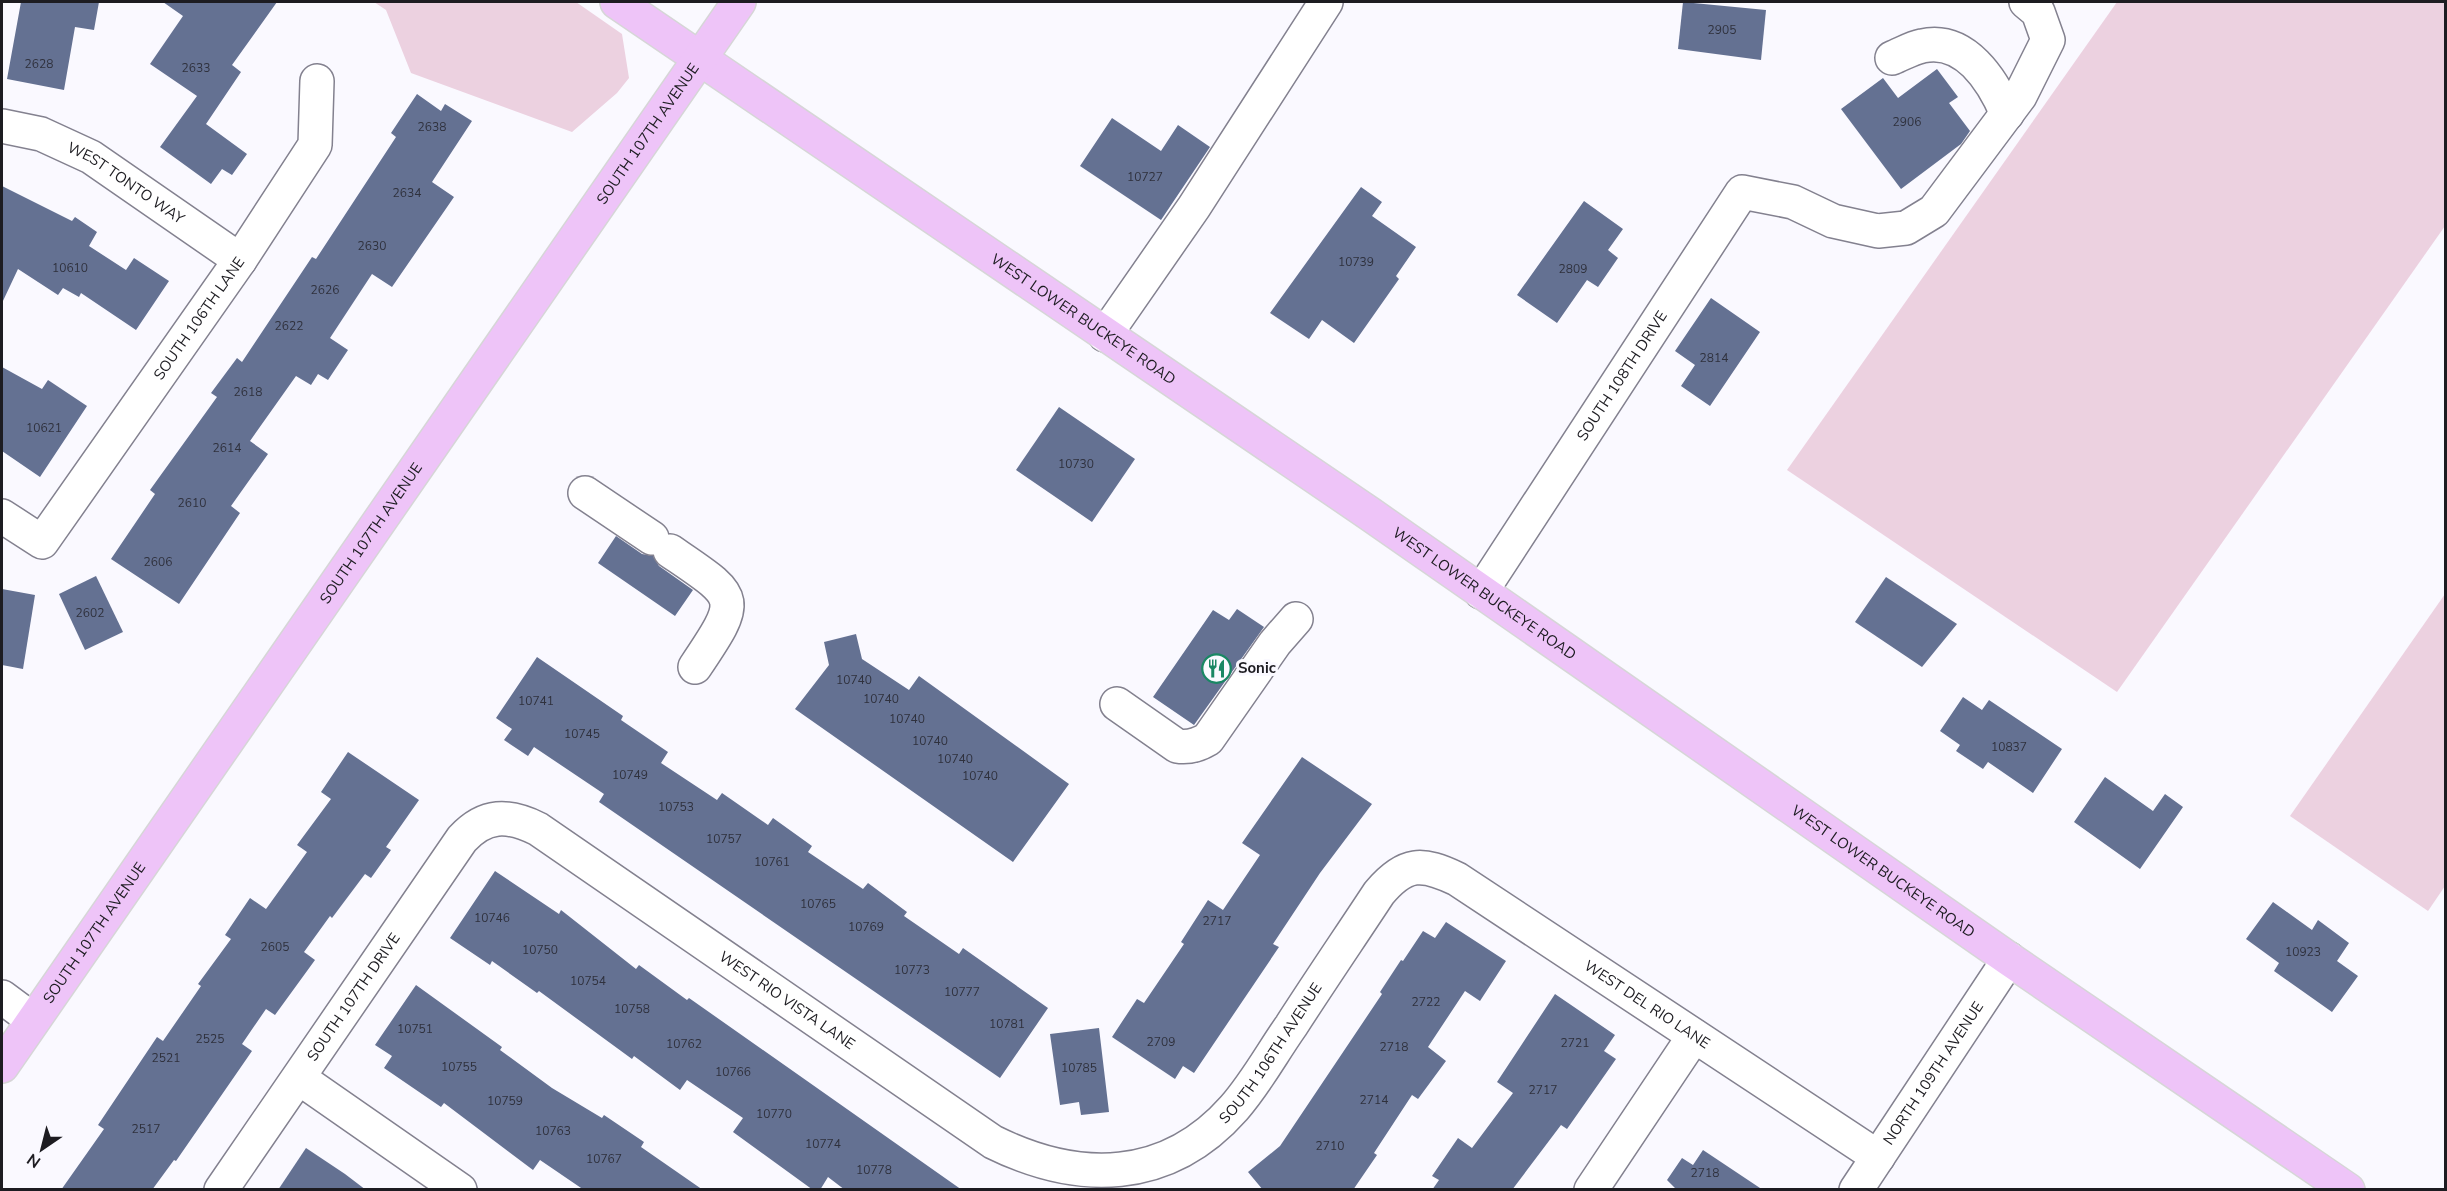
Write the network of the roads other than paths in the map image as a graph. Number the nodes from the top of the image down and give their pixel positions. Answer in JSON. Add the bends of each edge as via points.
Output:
{"nodes":[{"id":1,"x":617,"y":2,"type":"edge"},
{"id":2,"x":740,"y":2,"type":"edge"},
{"id":3,"x":1326,"y":2,"type":"edge"},
{"id":4,"x":2026,"y":2,"type":"edge"},
{"id":5,"x":700,"y":58,"type":"junction"},
{"id":6,"x":1892,"y":58,"type":"dead end"},
{"id":7,"x":317,"y":81,"type":"dead end"},
{"id":8,"x":2007,"y":114,"type":"junction"},
{"id":9,"x":2,"y":126,"type":"edge"},
{"id":10,"x":240,"y":260,"type":"junction"},
{"id":11,"x":1105,"y":335,"type":"junction"},
{"id":12,"x":585,"y":493,"type":"dead end"},
{"id":13,"x":2,"y":516,"type":"edge"},
{"id":14,"x":1481,"y":592,"type":"junction"},
{"id":15,"x":1296,"y":619,"type":"dead end"},
{"id":16,"x":695,"y":667,"type":"dead end"},
{"id":17,"x":1117,"y":704,"type":"dead end"},
{"id":18,"x":496,"y":817,"type":"joint"},
{"id":19,"x":1412,"y":867,"type":"joint"},
{"id":20,"x":2009,"y":959,"type":"junction"},
{"id":21,"x":2,"y":997,"type":"edge"},
{"id":22,"x":33,"y":1020,"type":"junction"},
{"id":23,"x":1694,"y":1036,"type":"junction"},
{"id":24,"x":2,"y":1066,"type":"edge"},
{"id":25,"x":299,"y":1078,"type":"junction"},
{"id":26,"x":1878,"y":1157,"type":"junction"},
{"id":27,"x":1082,"y":1172,"type":"joint"},
{"id":28,"x":221,"y":1190,"type":"edge"},
{"id":29,"x":460,"y":1190,"type":"edge"},
{"id":30,"x":1591,"y":1190,"type":"edge"},
{"id":31,"x":1856,"y":1190,"type":"edge"},
{"id":32,"x":2348,"y":1190,"type":"edge"}],
"edges":[{"from":1,"to":5,"type":"main road","name":"WEST LOWER BUCKEYE ROAD"},
{"from":2,"to":5,"type":"main road","name":"SOUTH 107TH AVENUE"},
{"from":3,"to":11,"type":"street","via":[[1194,207]]},
{"from":4,"to":8,"type":"street","via":[[2038,12],[2048,40]]},
{"from":5,"to":11,"type":"main road","name":"WEST LOWER BUCKEYE ROAD"},
{"from":5,"to":22,"type":"main road","name":"SOUTH 107TH AVENUE"},
{"from":6,"to":8,"type":"street","via":[[1923,46],[1946,45],[1968,58],[1994,85]]},
{"from":7,"to":10,"type":"street","name":"SOUTH 106TH LANE","via":[[315,145]]},
{"from":8,"to":14,"type":"street","name":"SOUTH 108TH DRIVE","via":[[1934,211],[1906,228],[1878,231],[1833,221],[1793,202],[1742,192]]},
{"from":9,"to":10,"type":"street","name":"WEST TONTO WAY","via":[[41,134],[91,157]]},
{"from":10,"to":13,"type":"street","name":"SOUTH 106TH LANE","via":[[42,542]]},
{"from":11,"to":14,"type":"main road","name":"WEST LOWER BUCKEYE ROAD"},
{"from":12,"to":16,"type":"street","via":[[711,579],[726,595],[729,609],[724,625]]},
{"from":14,"to":20,"type":"main road","name":"WEST LOWER BUCKEYE ROAD"},
{"from":15,"to":17,"type":"street","via":[[1208,739],[1201,743],[1177,746]]},
{"from":18,"to":25,"type":"street","name":"SOUTH 107TH DRIVE","via":[[483,821],[462,839]]},
{"from":18,"to":27,"type":"street","name":"WEST RIO VISTA LANE","via":[[538,829],[993,1142],[1020,1156]]},
{"from":19,"to":23,"type":"street","name":"WEST DEL RIO LANE","via":[[1427,867],[1457,879]]},
{"from":19,"to":27,"type":"street","name":"SOUTH 106TH AVENUE","via":[[1398,873],[1379,893],[1251,1085],[1212,1129],[1164,1158],[1111,1171]]},
{"from":20,"to":26,"type":"street","name":"NORTH 109TH AVENUE"},
{"from":20,"to":32,"type":"main road","name":"WEST LOWER BUCKEYE ROAD"},
{"from":21,"to":22,"type":"street"},
{"from":22,"to":24,"type":"main road","name":"SOUTH 107TH AVENUE"},
{"from":23,"to":26,"type":"street","name":"WEST DEL RIO LANE"},
{"from":23,"to":30,"type":"street"},
{"from":25,"to":28,"type":"street","name":"SOUTH 107TH DRIVE"},
{"from":25,"to":29,"type":"street"},
{"from":26,"to":31,"type":"street","name":"NORTH 109TH AVENUE"}]}
